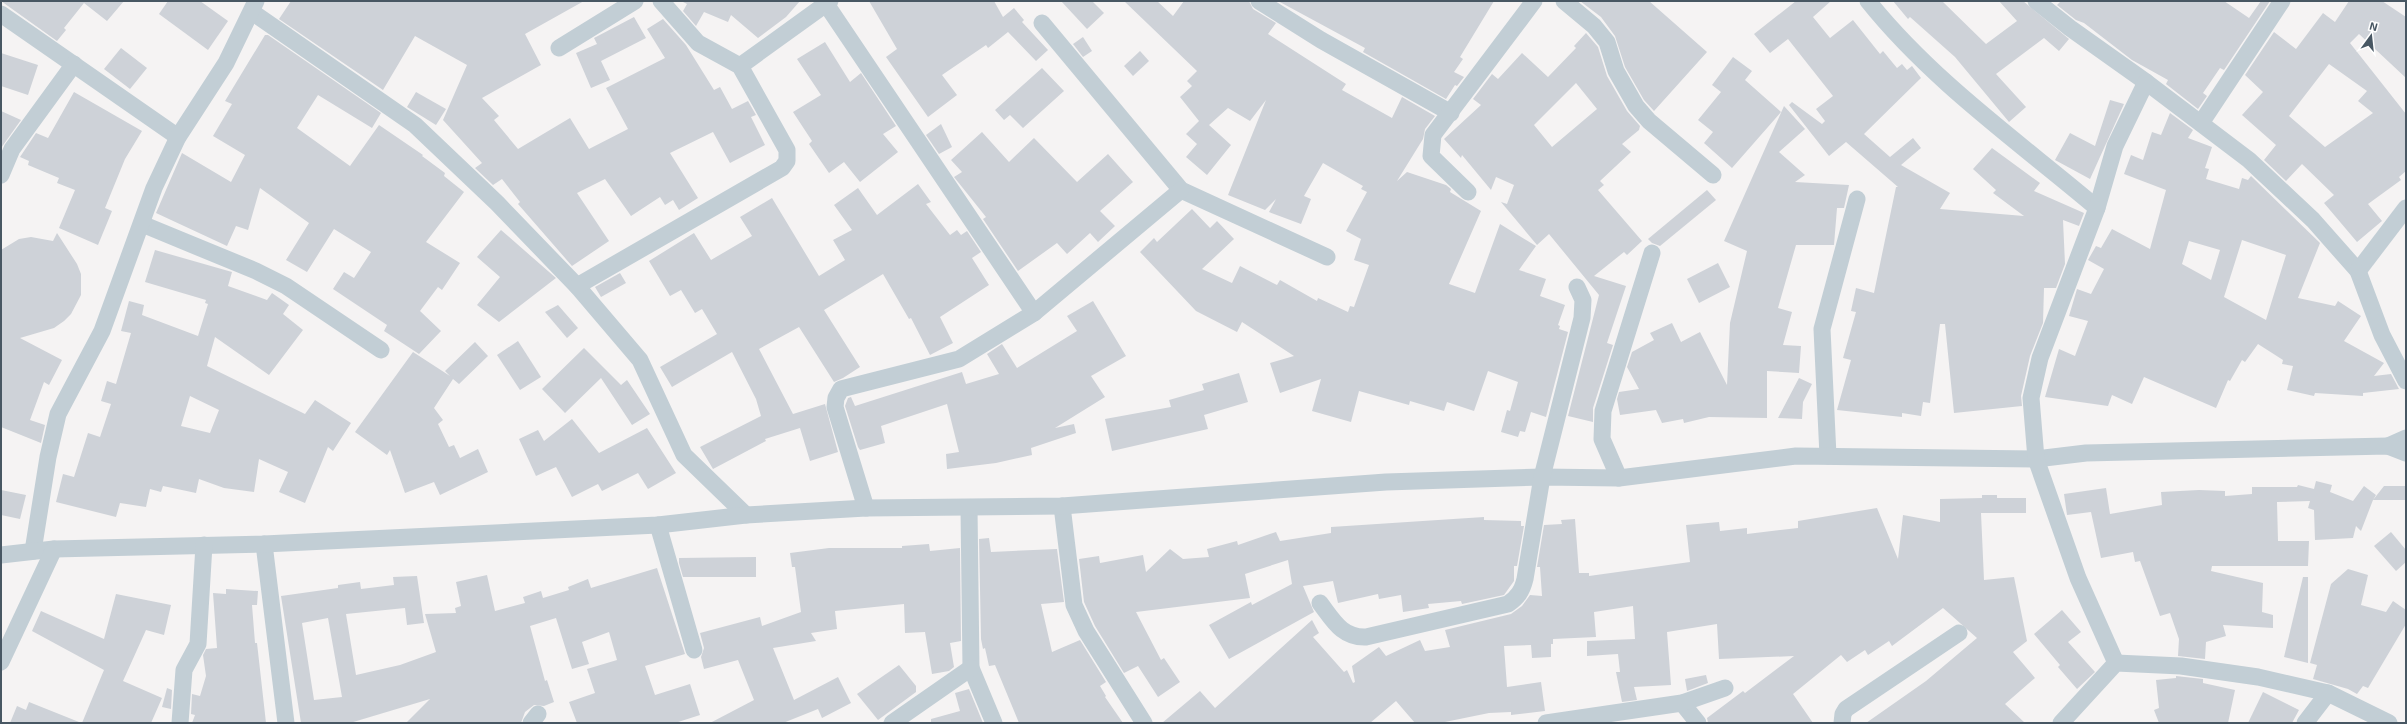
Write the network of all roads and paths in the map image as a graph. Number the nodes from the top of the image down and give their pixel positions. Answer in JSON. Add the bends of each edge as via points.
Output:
{"nodes":[{"id":1,"x":635,"y":1,"type":"edge"},
{"id":2,"x":661,"y":1,"type":"edge"},
{"id":3,"x":1259,"y":1,"type":"edge"},
{"id":4,"x":1534,"y":1,"type":"edge"},
{"id":5,"x":1564,"y":1,"type":"edge"},
{"id":6,"x":1868,"y":1,"type":"edge"},
{"id":7,"x":2036,"y":1,"type":"edge"},
{"id":8,"x":2282,"y":1,"type":"edge"},
{"id":9,"x":828,"y":3,"type":"edge"},
{"id":10,"x":254,"y":6,"type":"edge"},
{"id":11,"x":1,"y":14,"type":"edge"},
{"id":12,"x":1042,"y":24,"type":"dead end"},
{"id":13,"x":559,"y":48,"type":"dead end"},
{"id":14,"x":74,"y":64,"type":"junction"},
{"id":15,"x":740,"y":66,"type":"junction"},
{"id":16,"x":2146,"y":82,"type":"junction"},
{"id":17,"x":1451,"y":113,"type":"junction"},
{"id":18,"x":2201,"y":123,"type":"junction"},
{"id":19,"x":178,"y":137,"type":"junction"},
{"id":20,"x":1713,"y":175,"type":"dead end"},
{"id":21,"x":1,"y":176,"type":"edge"},
{"id":22,"x":1181,"y":190,"type":"junction"},
{"id":23,"x":1468,"y":192,"type":"dead end"},
{"id":24,"x":1857,"y":199,"type":"dead end"},
{"id":25,"x":2097,"y":208,"type":"junction"},
{"id":26,"x":2406,"y":208,"type":"edge"},
{"id":27,"x":142,"y":224,"type":"junction"},
{"id":28,"x":1652,"y":253,"type":"dead end"},
{"id":29,"x":1327,"y":257,"type":"dead end"},
{"id":30,"x":2358,"y":271,"type":"junction"},
{"id":31,"x":577,"y":286,"type":"junction"},
{"id":32,"x":1577,"y":287,"type":"dead end"},
{"id":33,"x":1034,"y":313,"type":"junction"},
{"id":34,"x":381,"y":350,"type":"dead end"},
{"id":35,"x":2406,"y":381,"type":"edge"},
{"id":36,"x":2406,"y":438,"type":"edge"},
{"id":37,"x":2388,"y":446,"type":"junction"},
{"id":38,"x":2406,"y":453,"type":"edge"},
{"id":39,"x":1828,"y":456,"type":"junction"},
{"id":40,"x":2036,"y":459,"type":"junction"},
{"id":41,"x":1542,"y":477,"type":"junction"},
{"id":42,"x":1619,"y":478,"type":"junction"},
{"id":43,"x":1062,"y":506,"type":"junction"},
{"id":44,"x":866,"y":508,"type":"junction"},
{"id":45,"x":969,"y":508,"type":"junction"},
{"id":46,"x":746,"y":515,"type":"junction"},
{"id":47,"x":658,"y":525,"type":"junction"},
{"id":48,"x":264,"y":544,"type":"junction"},
{"id":49,"x":204,"y":545,"type":"junction"},
{"id":50,"x":54,"y":549,"type":"junction"},
{"id":51,"x":33,"y":551,"type":"junction"},
{"id":52,"x":1,"y":555,"type":"edge"},
{"id":53,"x":1320,"y":602,"type":"dead end"},
{"id":54,"x":1959,"y":633,"type":"dead end"},
{"id":55,"x":694,"y":650,"type":"dead end"},
{"id":56,"x":1,"y":662,"type":"edge"},
{"id":57,"x":2116,"y":663,"type":"junction"},
{"id":58,"x":971,"y":668,"type":"junction"},
{"id":59,"x":1725,"y":688,"type":"dead end"},
{"id":60,"x":2328,"y":693,"type":"junction"},
{"id":61,"x":1682,"y":703,"type":"junction"},
{"id":62,"x":180,"y":723,"type":"edge"},
{"id":63,"x":286,"y":723,"type":"edge"},
{"id":64,"x":892,"y":723,"type":"edge"},
{"id":65,"x":994,"y":723,"type":"edge"},
{"id":66,"x":1144,"y":723,"type":"edge"},
{"id":67,"x":1546,"y":723,"type":"edge"},
{"id":68,"x":1698,"y":723,"type":"edge"},
{"id":69,"x":1842,"y":723,"type":"edge"},
{"id":70,"x":2061,"y":723,"type":"edge"},
{"id":71,"x":2305,"y":723,"type":"edge"},
{"id":72,"x":2389,"y":723,"type":"edge"}],
"edges":[{"from":1,"to":13,"type":"street"},
{"from":2,"to":15,"type":"street","via":[[698,43]]},
{"from":3,"to":17,"type":"street","via":[[1321,40]]},
{"from":4,"to":17,"type":"street"},
{"from":5,"to":20,"type":"street","via":[[1594,26],[1607,42],[1616,71],[1636,106],[1649,121]]},
{"from":6,"to":25,"type":"street","via":[[1881,18],[1936,74]]},
{"from":7,"to":16,"type":"street"},
{"from":8,"to":18,"type":"street"},
{"from":9,"to":15,"type":"street"},
{"from":9,"to":33,"type":"street"},
{"from":10,"to":19,"type":"street","via":[[226,63]]},
{"from":10,"to":31,"type":"street","via":[[414,125],[497,203]]},
{"from":11,"to":14,"type":"street"},
{"from":12,"to":22,"type":"street"},
{"from":14,"to":19,"type":"street"},
{"from":14,"to":21,"type":"street","via":[[12,149]]},
{"from":15,"to":31,"type":"street","via":[[787,150],[787,161],[782,168]]},
{"from":16,"to":18,"type":"street"},
{"from":16,"to":25,"type":"street","via":[[2115,146]]},
{"from":17,"to":23,"type":"street","via":[[1433,135],[1431,156]]},
{"from":18,"to":30,"type":"street","via":[[2284,190]]},
{"from":19,"to":27,"type":"street","via":[[154,188]]},
{"from":22,"to":29,"type":"street"},
{"from":22,"to":33,"type":"street"},
{"from":24,"to":39,"type":"street","via":[[1822,328]]},
{"from":25,"to":40,"type":"street","via":[[2040,358],[2033,383],[2031,398]]},
{"from":26,"to":30,"type":"street"},
{"from":27,"to":34,"type":"street","via":[[286,286]]},
{"from":27,"to":51,"type":"street","via":[[102,330],[58,414],[48,457]]},
{"from":28,"to":42,"type":"street","via":[[1603,411],[1602,439]]},
{"from":30,"to":35,"type":"street","via":[[2382,335]]},
{"from":31,"to":46,"type":"street","via":[[640,360],[684,455]]},
{"from":32,"to":41,"type":"street","via":[[1583,300],[1582,318]]},
{"from":33,"to":44,"type":"street","via":[[959,359],[841,389],[836,398],[835,408]]},
{"from":36,"to":37,"type":"street"},
{"from":37,"to":38,"type":"street"},
{"from":37,"to":40,"type":"street","via":[[2086,453]]},
{"from":39,"to":40,"type":"street"},
{"from":39,"to":42,"type":"street","via":[[1796,456]]},
{"from":40,"to":57,"type":"street","via":[[2078,578]]},
{"from":41,"to":42,"type":"street"},
{"from":41,"to":43,"type":"street","via":[[1386,482]]},
{"from":41,"to":53,"type":"street","via":[[1523,589],[1508,604],[1357,638],[1339,628]]},
{"from":43,"to":45,"type":"street"},
{"from":43,"to":66,"type":"street","via":[[1074,605],[1086,631]]},
{"from":44,"to":45,"type":"street"},
{"from":44,"to":46,"type":"street"},
{"from":45,"to":58,"type":"street"},
{"from":46,"to":47,"type":"street"},
{"from":47,"to":48,"type":"street"},
{"from":47,"to":55,"type":"street"},
{"from":48,"to":49,"type":"street"},
{"from":48,"to":63,"type":"street"},
{"from":49,"to":50,"type":"street"},
{"from":49,"to":62,"type":"street","via":[[198,644],[184,670]]},
{"from":50,"to":51,"type":"street"},
{"from":50,"to":56,"type":"street"},
{"from":51,"to":52,"type":"street"},
{"from":54,"to":69,"type":"street","via":[[1846,709]]},
{"from":57,"to":60,"type":"street","via":[[2217,670]]},
{"from":57,"to":70,"type":"street"},
{"from":58,"to":64,"type":"street"},
{"from":58,"to":65,"type":"street"},
{"from":59,"to":61,"type":"street"},
{"from":60,"to":71,"type":"street"},
{"from":60,"to":72,"type":"street"},
{"from":61,"to":67,"type":"street"},
{"from":61,"to":68,"type":"street"}]}
